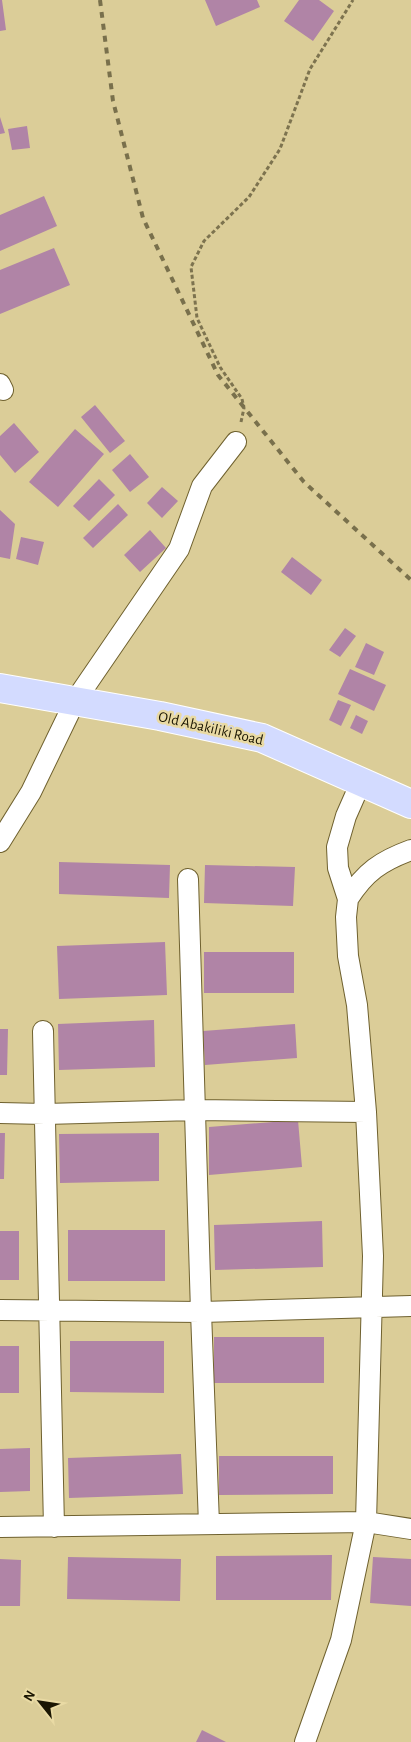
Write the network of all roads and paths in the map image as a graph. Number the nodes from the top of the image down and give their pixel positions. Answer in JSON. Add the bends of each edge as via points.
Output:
{"nodes":[{"id":1,"x":353,"y":0,"type":"edge"},
{"id":2,"x":236,"y":442,"type":"joint"},
{"id":3,"x":0,"y":688,"type":"edge"},
{"id":4,"x":75,"y":701,"type":"junction"},
{"id":5,"x":361,"y":782,"type":"junction"},
{"id":6,"x":411,"y":804,"type":"edge"},
{"id":7,"x":0,"y":842,"type":"edge"},
{"id":8,"x":411,"y":850,"type":"edge"},
{"id":9,"x":188,"y":879,"type":"dead end"},
{"id":10,"x":348,"y":899,"type":"junction"},
{"id":11,"x":44,"y":1031,"type":"dead end"},
{"id":12,"x":194,"y":1110,"type":"junction"},
{"id":13,"x":366,"y":1112,"type":"junction"},
{"id":14,"x":0,"y":1113,"type":"edge"},
{"id":15,"x":45,"y":1114,"type":"junction"},
{"id":16,"x":372,"y":1306,"type":"junction"},
{"id":17,"x":411,"y":1306,"type":"edge"},
{"id":18,"x":0,"y":1310,"type":"edge"},
{"id":19,"x":50,"y":1311,"type":"junction"},
{"id":20,"x":201,"y":1312,"type":"junction"},
{"id":21,"x":366,"y":1522,"type":"junction"},
{"id":22,"x":210,"y":1524,"type":"junction"},
{"id":23,"x":54,"y":1526,"type":"junction"},
{"id":24,"x":0,"y":1527,"type":"edge"},
{"id":25,"x":411,"y":1529,"type":"edge"},
{"id":26,"x":306,"y":1742,"type":"edge"}],
"edges":[{"from":1,"to":2,"type":"path","via":[[310,69],[280,149],[249,196],[204,241],[191,267],[197,318],[220,367],[242,399],[244,408]]},
{"from":2,"to":4,"type":"street","via":[[202,486],[178,549]]},
{"from":3,"to":4,"type":"main road","name":"Old Abakiliki Road"},
{"from":4,"to":5,"type":"main road","name":"Old Abakiliki Road","via":[[262,738]]},
{"from":4,"to":7,"type":"street","via":[[31,792]]},
{"from":5,"to":6,"type":"main road","name":"Old Abakiliki Road"},
{"from":5,"to":10,"type":"street","via":[[337,847],[338,868]]},
{"from":8,"to":10,"type":"street","via":[[373,868]]},
{"from":9,"to":12,"type":"street"},
{"from":10,"to":13,"type":"street","via":[[348,956],[357,1005]]},
{"from":11,"to":15,"type":"street"},
{"from":12,"to":13,"type":"street"},
{"from":12,"to":15,"type":"street"},
{"from":12,"to":20,"type":"street"},
{"from":13,"to":16,"type":"street","via":[[374,1256]]},
{"from":14,"to":15,"type":"street"},
{"from":15,"to":19,"type":"street"},
{"from":16,"to":17,"type":"street"},
{"from":16,"to":20,"type":"street"},
{"from":16,"to":21,"type":"street"},
{"from":18,"to":19,"type":"street"},
{"from":19,"to":20,"type":"street"},
{"from":19,"to":23,"type":"street"},
{"from":20,"to":22,"type":"street"},
{"from":21,"to":22,"type":"street"},
{"from":21,"to":25,"type":"street"},
{"from":21,"to":26,"type":"street","via":[[341,1640]]},
{"from":22,"to":23,"type":"street"},
{"from":23,"to":24,"type":"street"}]}
